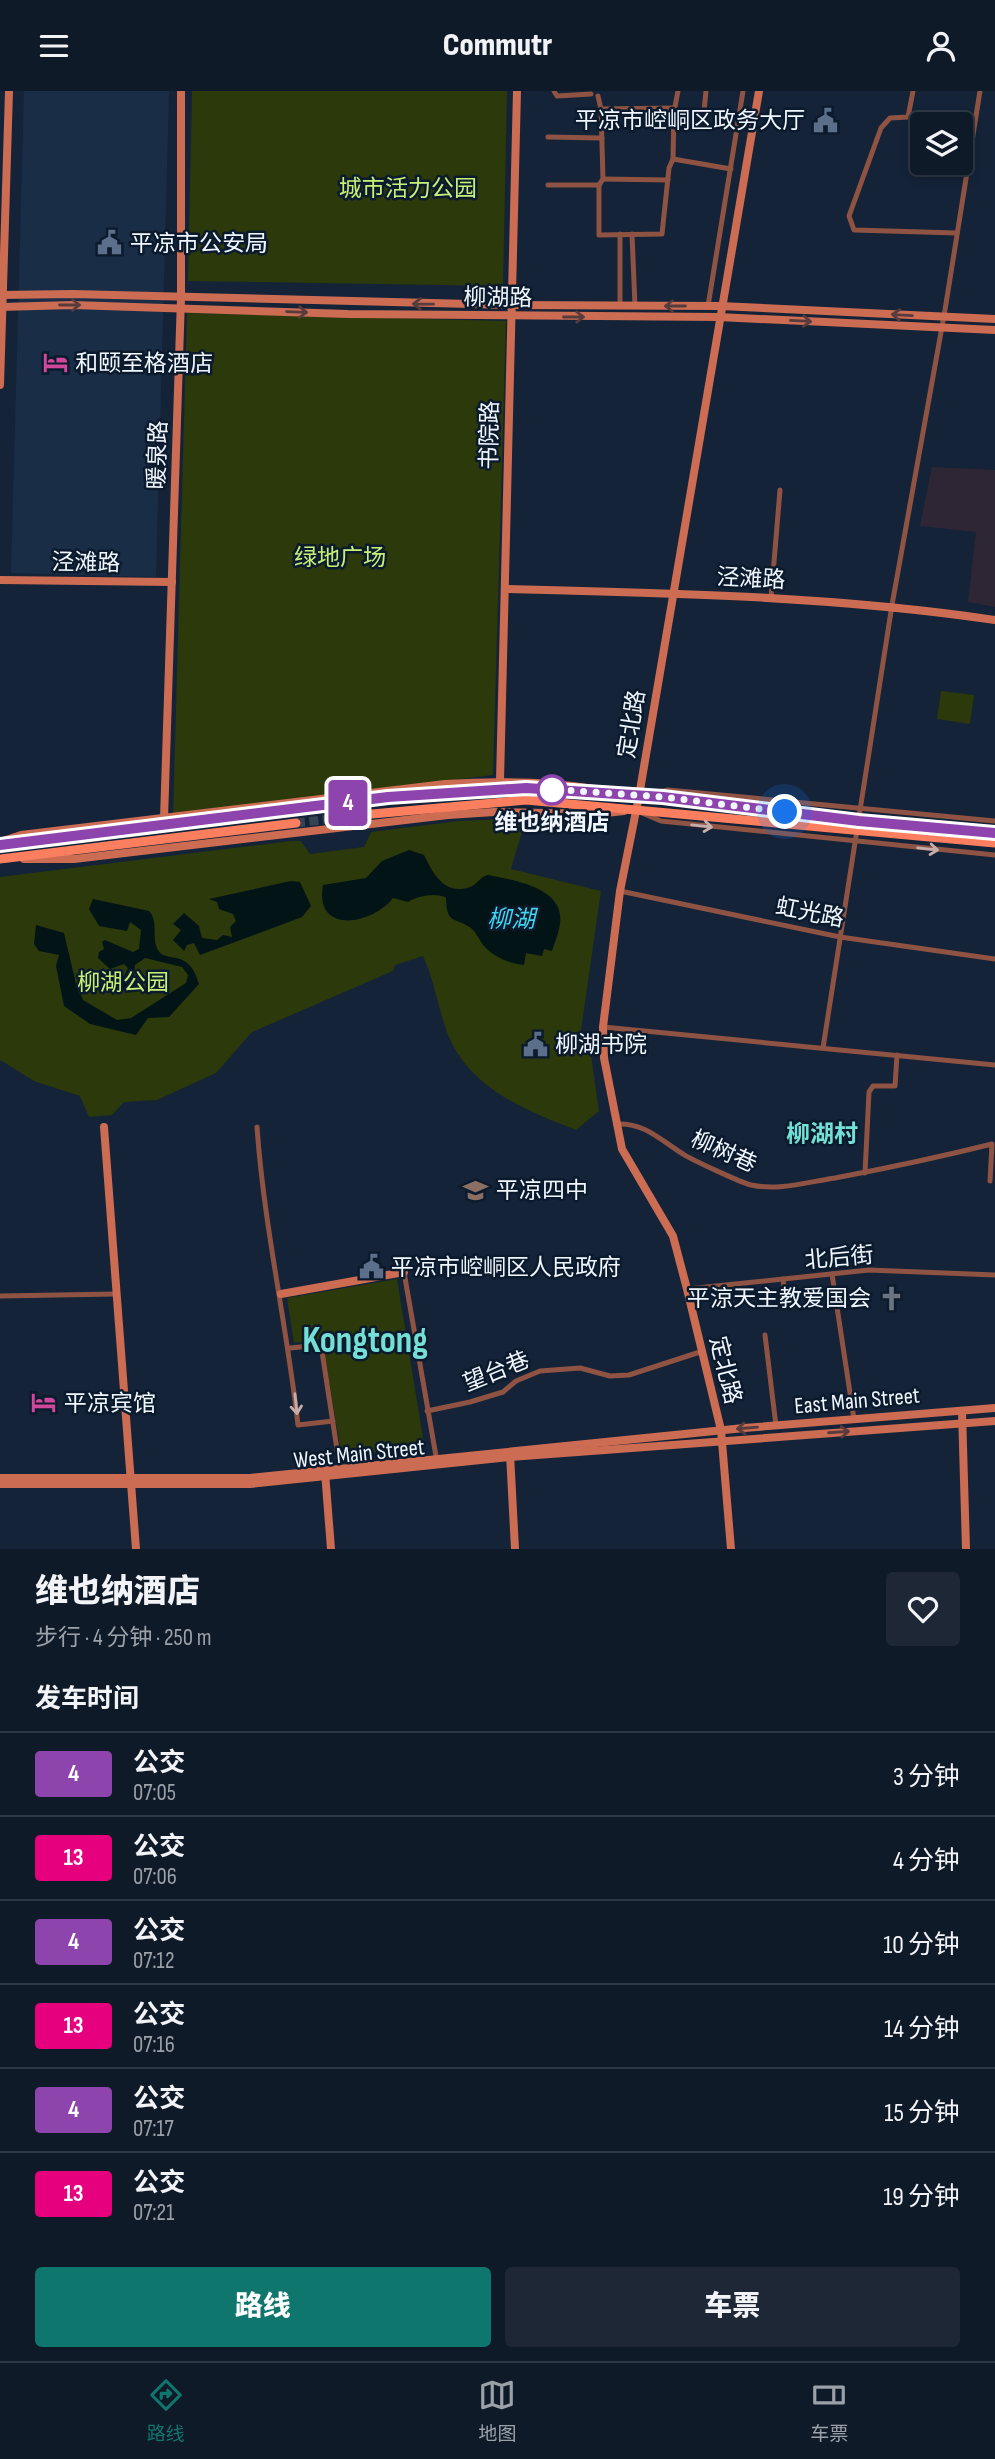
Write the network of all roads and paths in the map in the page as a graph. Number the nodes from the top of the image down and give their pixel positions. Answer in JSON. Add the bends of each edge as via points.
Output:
{"nodes":[{"id":1,"x":9,"y":91,"type":"edge"},
{"id":2,"x":181,"y":91,"type":"edge"},
{"id":3,"x":517,"y":91,"type":"edge"},
{"id":4,"x":554,"y":91,"type":"edge"},
{"id":5,"x":678,"y":91,"type":"edge"},
{"id":6,"x":706,"y":91,"type":"edge"},
{"id":7,"x":743,"y":91,"type":"edge"},
{"id":8,"x":759,"y":91,"type":"edge"},
{"id":9,"x":913,"y":91,"type":"edge"},
{"id":10,"x":980,"y":91,"type":"edge"},
{"id":11,"x":590,"y":93,"type":"edge"},
{"id":12,"x":600,"y":93,"type":"edge"},
{"id":13,"x":601,"y":109,"type":"junction"},
{"id":14,"x":674,"y":110,"type":"junction"},
{"id":15,"x":548,"y":137,"type":"dead end"},
{"id":16,"x":602,"y":138,"type":"junction"},
{"id":17,"x":673,"y":159,"type":"junction"},
{"id":18,"x":731,"y":169,"type":"junction"},
{"id":19,"x":603,"y":179,"type":"junction"},
{"id":20,"x":668,"y":180,"type":"junction"},
{"id":21,"x":548,"y":185,"type":"dead end"},
{"id":22,"x":598,"y":185,"type":"junction"},
{"id":23,"x":957,"y":233,"type":"junction"},
{"id":24,"x":620,"y":235,"type":"junction"},
{"id":25,"x":632,"y":235,"type":"junction"},
{"id":26,"x":1,"y":295,"type":"edge"},
{"id":27,"x":181,"y":298,"type":"junction"},
{"id":28,"x":512,"y":306,"type":"junction"},
{"id":29,"x":620,"y":306,"type":"junction"},
{"id":30,"x":635,"y":306,"type":"junction"},
{"id":31,"x":708,"y":306,"type":"junction"},
{"id":32,"x":720,"y":306,"type":"junction"},
{"id":33,"x":1,"y":307,"type":"edge"},
{"id":34,"x":181,"y":309,"type":"junction"},
{"id":35,"x":512,"y":317,"type":"junction"},
{"id":36,"x":718,"y":317,"type":"junction"},
{"id":37,"x":944,"y":317,"type":"junction"},
{"id":38,"x":995,"y":319,"type":"edge"},
{"id":39,"x":942,"y":328,"type":"junction"},
{"id":40,"x":995,"y":330,"type":"edge"},
{"id":41,"x":0,"y":385,"type":"edge"},
{"id":42,"x":780,"y":490,"type":"dead end"},
{"id":43,"x":0,"y":580,"type":"edge"},
{"id":44,"x":172,"y":582,"type":"junction"},
{"id":45,"x":505,"y":589,"type":"junction"},
{"id":46,"x":672,"y":593,"type":"junction"},
{"id":47,"x":771,"y":599,"type":"junction"},
{"id":48,"x":892,"y":605,"type":"junction"},
{"id":49,"x":995,"y":620,"type":"edge"},
{"id":50,"x":500,"y":781,"type":"junction"},
{"id":51,"x":639,"y":796,"type":"junction"},
{"id":52,"x":371,"y":799,"type":"tunnel mouth"},
{"id":53,"x":861,"y":807,"type":"junction"},
{"id":54,"x":295,"y":809,"type":"tunnel mouth"},
{"id":55,"x":636,"y":810,"type":"junction"},
{"id":56,"x":372,"y":814,"type":"tunnel mouth"},
{"id":57,"x":164,"y":819,"type":"junction"},
{"id":58,"x":995,"y":821,"type":"edge"},
{"id":59,"x":296,"y":823,"type":"tunnel mouth"},
{"id":60,"x":858,"y":825,"type":"junction"},
{"id":61,"x":995,"y":833,"type":"edge"},
{"id":62,"x":855,"y":842,"type":"junction"},
{"id":63,"x":995,"y":843,"type":"edge"},
{"id":64,"x":0,"y":844,"type":"edge"},
{"id":65,"x":995,"y":855,"type":"edge"},
{"id":66,"x":0,"y":859,"type":"edge"},
{"id":67,"x":620,"y":891,"type":"junction"},
{"id":68,"x":840,"y":937,"type":"junction"},
{"id":69,"x":995,"y":959,"type":"edge"},
{"id":70,"x":603,"y":1027,"type":"junction"},
{"id":71,"x":823,"y":1048,"type":"junction"},
{"id":72,"x":897,"y":1055,"type":"junction"},
{"id":73,"x":995,"y":1065,"type":"edge"},
{"id":74,"x":617,"y":1124,"type":"junction"},
{"id":75,"x":104,"y":1126,"type":"dead end"},
{"id":76,"x":257,"y":1127,"type":"dead end"},
{"id":77,"x":865,"y":1173,"type":"junction"},
{"id":78,"x":990,"y":1181,"type":"dead end"},
{"id":79,"x":404,"y":1272,"type":"joint"},
{"id":80,"x":832,"y":1274,"type":"junction"},
{"id":81,"x":995,"y":1275,"type":"edge"},
{"id":82,"x":783,"y":1279,"type":"junction"},
{"id":83,"x":687,"y":1289,"type":"junction"},
{"id":84,"x":116,"y":1294,"type":"junction"},
{"id":85,"x":281,"y":1294,"type":"junction"},
{"id":86,"x":0,"y":1296,"type":"edge"},
{"id":87,"x":792,"y":1307,"type":"dead end"},
{"id":88,"x":765,"y":1335,"type":"dead end"},
{"id":89,"x":290,"y":1348,"type":"junction"},
{"id":90,"x":700,"y":1352,"type":"junction"},
{"id":91,"x":995,"y":1408,"type":"edge"},
{"id":92,"x":427,"y":1411,"type":"junction"},
{"id":93,"x":962,"y":1411,"type":"junction"},
{"id":94,"x":853,"y":1419,"type":"junction"},
{"id":95,"x":333,"y":1421,"type":"junction"},
{"id":96,"x":995,"y":1421,"type":"edge"},
{"id":97,"x":962,"y":1424,"type":"junction"},
{"id":98,"x":776,"y":1426,"type":"junction"},
{"id":99,"x":722,"y":1435,"type":"junction"},
{"id":100,"x":510,"y":1455,"type":"junction"},
{"id":101,"x":437,"y":1462,"type":"junction"},
{"id":102,"x":341,"y":1469,"type":"junction"},
{"id":103,"x":325,"y":1473,"type":"junction"},
{"id":104,"x":0,"y":1478,"type":"edge"},
{"id":105,"x":130,"y":1481,"type":"junction"},
{"id":106,"x":0,"y":1484,"type":"edge"},
{"id":107,"x":136,"y":1549,"type":"edge"},
{"id":108,"x":331,"y":1549,"type":"edge"},
{"id":109,"x":515,"y":1549,"type":"edge"},
{"id":110,"x":731,"y":1549,"type":"edge"},
{"id":111,"x":967,"y":1549,"type":"edge"}],
"edges":[{"from":1,"to":26,"type":"street"},
{"from":2,"to":27,"type":"street","name":"暖泉路"},
{"from":3,"to":28,"type":"street","name":"书院路"},
{"from":4,"to":11,"type":"street","via":[[557,96]]},
{"from":5,"to":14,"type":"street"},
{"from":6,"to":14,"type":"street","via":[[704,111],[699,114]]},
{"from":7,"to":18,"type":"street"},
{"from":8,"to":32,"type":"street","name":"定北路"},
{"from":9,"to":23,"type":"street","via":[[908,117],[890,118],[881,128],[849,216],[851,225],[854,230]]},
{"from":10,"to":23,"type":"street"},
{"from":11,"to":12,"type":"street"},
{"from":12,"to":13,"type":"street"},
{"from":13,"to":14,"type":"street"},
{"from":13,"to":16,"type":"street"},
{"from":14,"to":17,"type":"street"},
{"from":15,"to":16,"type":"street"},
{"from":16,"to":19,"type":"street"},
{"from":17,"to":18,"type":"street"},
{"from":17,"to":20,"type":"street"},
{"from":18,"to":31,"type":"street"},
{"from":19,"to":20,"type":"street"},
{"from":19,"to":22,"type":"street"},
{"from":20,"to":25,"type":"street","via":[[662,234]]},
{"from":21,"to":22,"type":"street"},
{"from":22,"to":24,"type":"street","via":[[599,235]]},
{"from":23,"to":37,"type":"street"},
{"from":24,"to":25,"type":"street"},
{"from":24,"to":29,"type":"street"},
{"from":25,"to":30,"type":"street"},
{"from":26,"to":27,"type":"street","name":"柳湖路"},
{"from":26,"to":33,"type":"street"},
{"from":28,"to":27,"type":"street","name":"柳湖路","one_way":true},
{"from":27,"to":34,"type":"street","name":"暖泉路"},
{"from":28,"to":29,"type":"street","name":"柳湖路"},
{"from":28,"to":35,"type":"street","name":"书院路"},
{"from":29,"to":30,"type":"street","name":"柳湖路"},
{"from":31,"to":30,"type":"street","name":"柳湖路","one_way":true},
{"from":31,"to":32,"type":"street","name":"柳湖路"},
{"from":32,"to":36,"type":"street","name":"定北路"},
{"from":37,"to":32,"type":"street","name":"柳湖路","one_way":true},
{"from":33,"to":34,"type":"street","name":"柳湖路","one_way":true},
{"from":33,"to":41,"type":"street"},
{"from":34,"to":35,"type":"street","name":"柳湖路","one_way":true},
{"from":34,"to":44,"type":"street","name":"暖泉路"},
{"from":35,"to":36,"type":"street","name":"柳湖路","one_way":true},
{"from":35,"to":45,"type":"street","name":"书院路"},
{"from":36,"to":39,"type":"street","name":"柳湖路","one_way":true},
{"from":36,"to":46,"type":"street","name":"定北路"},
{"from":37,"to":38,"type":"street","name":"柳湖路"},
{"from":37,"to":39,"type":"street"},
{"from":39,"to":40,"type":"street","name":"柳湖路"},
{"from":39,"to":48,"type":"street"},
{"from":42,"to":47,"type":"street"},
{"from":43,"to":44,"type":"street","name":"泾滩路"},
{"from":44,"to":57,"type":"street","name":"暖泉路"},
{"from":45,"to":46,"type":"street","name":"泾滩路"},
{"from":45,"to":50,"type":"street","name":"书院路"},
{"from":46,"to":47,"type":"street","name":"泾滩路"},
{"from":46,"to":51,"type":"street","name":"定北路"},
{"from":47,"to":48,"type":"street","name":"泾滩路"},
{"from":48,"to":49,"type":"street","name":"泾滩路"},
{"from":48,"to":53,"type":"street"},
{"from":50,"to":51,"type":"street","via":[[554,782]]},
{"from":50,"to":57,"type":"street"},
{"from":51,"to":52,"type":"main road","via":[[526,788]]},
{"from":51,"to":53,"type":"street","via":[[668,790]]},
{"from":51,"to":55,"type":"street","name":"定北路"},
{"from":51,"to":60,"type":"main road"},
{"from":53,"to":58,"type":"street"},
{"from":53,"to":60,"type":"street"},
{"from":54,"to":64,"type":"main road"},
{"from":55,"to":56,"type":"main road","via":[[526,800]]},
{"from":55,"to":60,"type":"main road"},
{"from":55,"to":62,"type":"street","one_way":true,"via":[[661,821]]},
{"from":55,"to":66,"type":"street","via":[[482,812],[74,859]]},
{"from":55,"to":67,"type":"street","name":"定北路"},
{"from":57,"to":64,"type":"street","via":[[21,835]]},
{"from":59,"to":66,"type":"main road"},
{"from":60,"to":61,"type":"main road"},
{"from":60,"to":62,"type":"street"},
{"from":60,"to":63,"type":"main road"},
{"from":62,"to":65,"type":"street","one_way":true},
{"from":62,"to":68,"type":"street"},
{"from":67,"to":68,"type":"street","name":"虹光路"},
{"from":67,"to":70,"type":"street","name":"定北路"},
{"from":68,"to":69,"type":"street","name":"虹光路"},
{"from":68,"to":71,"type":"street"},
{"from":70,"to":71,"type":"street"},
{"from":70,"to":74,"type":"street","name":"定北路"},
{"from":71,"to":72,"type":"street"},
{"from":72,"to":73,"type":"street"},
{"from":72,"to":77,"type":"street","via":[[895,1086],[873,1086],[869,1092]]},
{"from":74,"to":77,"type":"street","name":"柳树巷","via":[[643,1127],[685,1156],[748,1184],[776,1188]]},
{"from":74,"to":83,"type":"street","name":"定北路","via":[[622,1149],[673,1236]]},
{"from":75,"to":84,"type":"street"},
{"from":76,"to":85,"type":"street","via":[[260,1173]]},
{"from":77,"to":78,"type":"street","name":"柳树巷","via":[[992,1144]]},
{"from":79,"to":85,"type":"street"},
{"from":79,"to":92,"type":"street"},
{"from":80,"to":81,"type":"street","name":"北后街","via":[[927,1270]]},
{"from":80,"to":82,"type":"street","name":"北后街"},
{"from":80,"to":94,"type":"street"},
{"from":82,"to":83,"type":"street","name":"北后街"},
{"from":82,"to":87,"type":"street","via":[[786,1304]]},
{"from":83,"to":90,"type":"street","name":"定北路"},
{"from":84,"to":86,"type":"street"},
{"from":84,"to":105,"type":"street"},
{"from":85,"to":89,"type":"street"},
{"from":88,"to":98,"type":"street"},
{"from":89,"to":95,"type":"street","via":[[321,1345]]},
{"from":89,"to":95,"type":"street","one_way":true,"via":[[298,1425]]},
{"from":90,"to":92,"type":"street","name":"望台巷","via":[[629,1374],[610,1376],[580,1368],[540,1371],[503,1392]]},
{"from":90,"to":99,"type":"street","name":"定北路"},
{"from":91,"to":93,"type":"street","name":"East Main Street"},
{"from":92,"to":101,"type":"street"},
{"from":93,"to":94,"type":"street","name":"East Main Street"},
{"from":93,"to":97,"type":"street"},
{"from":94,"to":98,"type":"street","name":"East Main Street"},
{"from":95,"to":102,"type":"street"},
{"from":96,"to":97,"type":"street","name":"East Main Street"},
{"from":99,"to":97,"type":"street","name":"East Main Street","one_way":true},
{"from":97,"to":111,"type":"street"},
{"from":98,"to":99,"type":"street","name":"East Main Street","one_way":true},
{"from":99,"to":100,"type":"street","name":"West Main Street"},
{"from":99,"to":110,"type":"street","name":"定北路"},
{"from":100,"to":101,"type":"street","name":"West Main Street"},
{"from":100,"to":109,"type":"street"},
{"from":101,"to":102,"type":"street","name":"West Main Street"},
{"from":101,"to":103,"type":"street","name":"West Main Street"},
{"from":102,"to":103,"type":"street","name":"West Main Street"},
{"from":103,"to":105,"type":"street","name":"West Main Street","via":[[250,1484]]},
{"from":103,"to":108,"type":"street"},
{"from":104,"to":105,"type":"street","name":"West Main Street"},
{"from":105,"to":106,"type":"street","name":"West Main Street"},
{"from":105,"to":107,"type":"street"}]}
